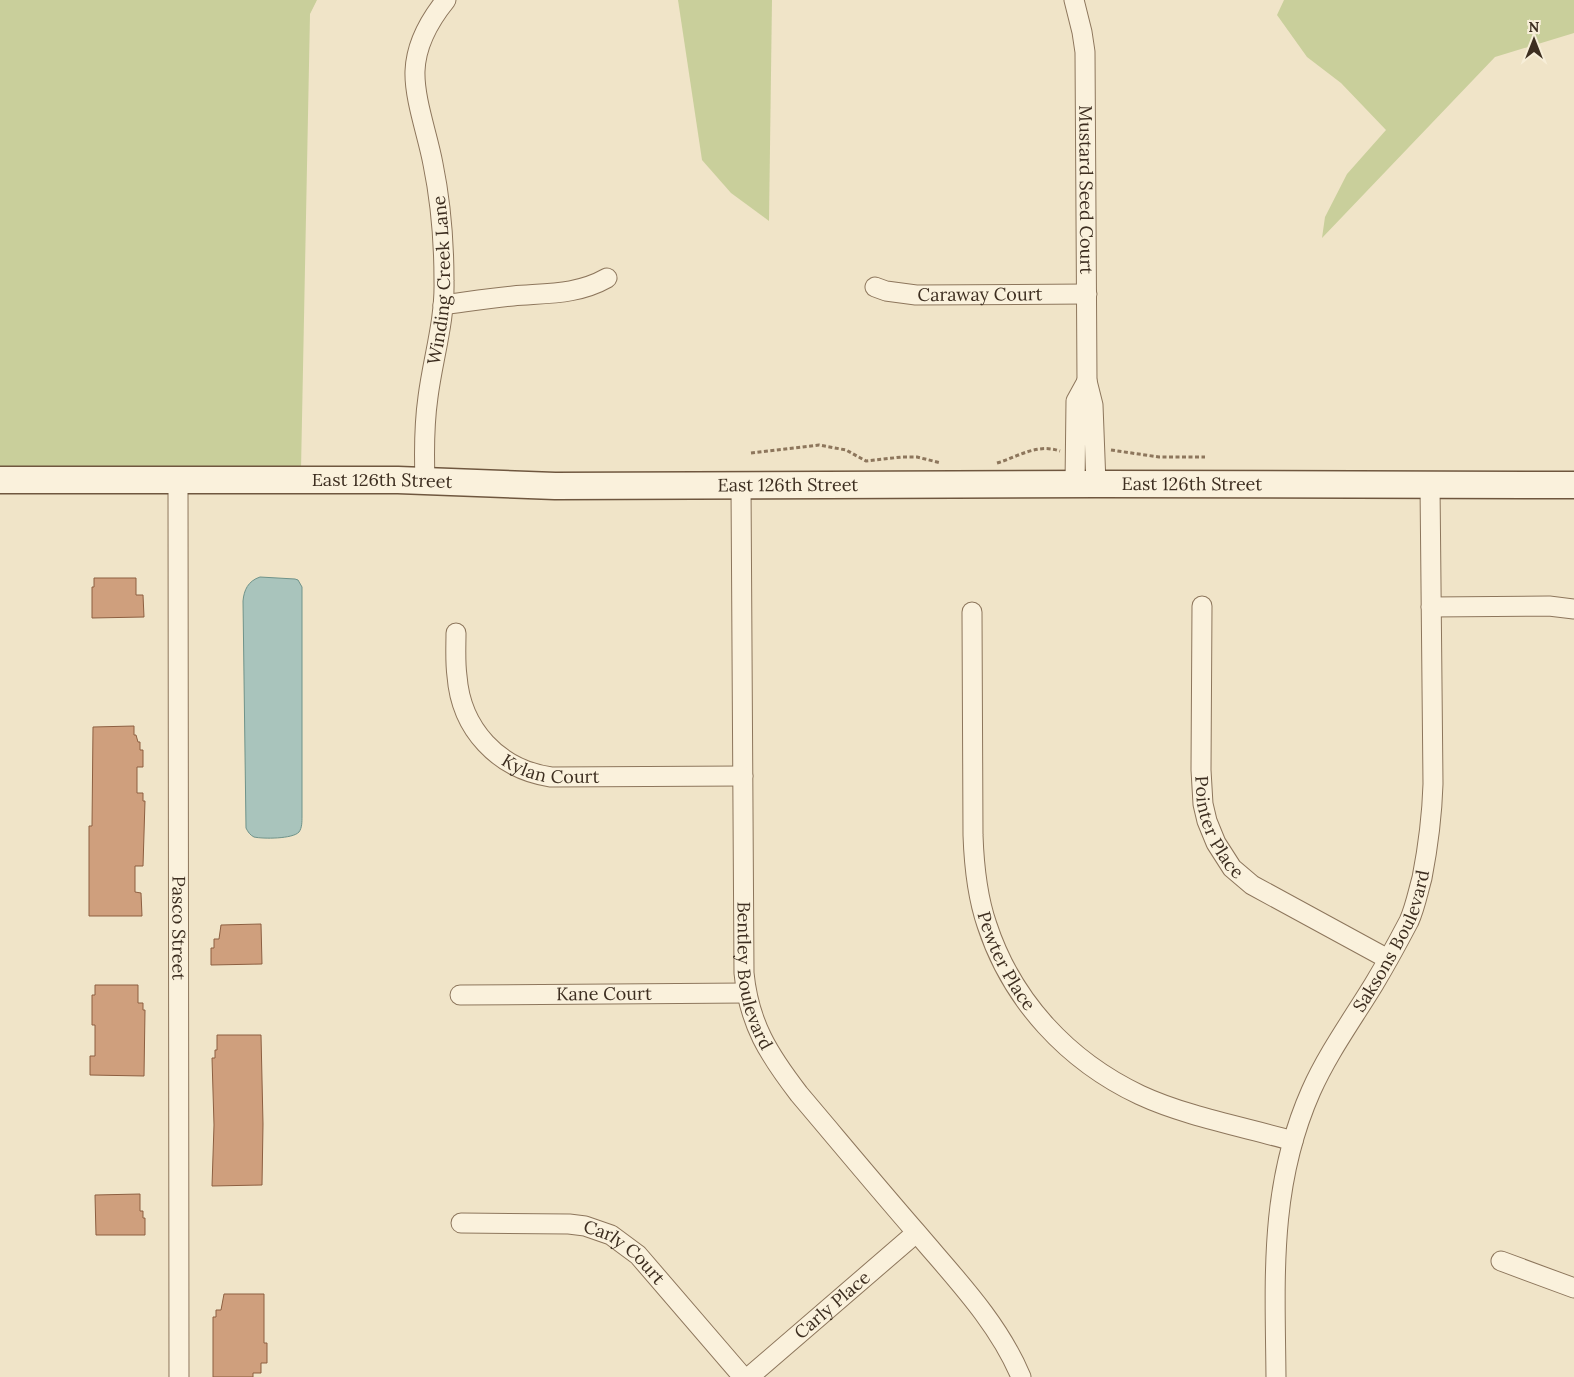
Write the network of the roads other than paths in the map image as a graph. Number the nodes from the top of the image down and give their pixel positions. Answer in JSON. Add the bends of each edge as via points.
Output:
{"nodes":[{"id":1,"x":446,"y":0,"type":"edge"},
{"id":2,"x":1074,"y":0,"type":"edge"},
{"id":3,"x":607,"y":278,"type":"dead end"},
{"id":4,"x":875,"y":287,"type":"dead end"},
{"id":5,"x":1087,"y":294,"type":"junction"},
{"id":6,"x":443,"y":305,"type":"junction"},
{"id":7,"x":178,"y":479,"type":"junction"},
{"id":8,"x":0,"y":480,"type":"edge"},
{"id":9,"x":425,"y":480,"type":"junction"},
{"id":10,"x":1085,"y":484,"type":"junction"},
{"id":11,"x":741,"y":485,"type":"junction"},
{"id":12,"x":1430,"y":485,"type":"junction"},
{"id":13,"x":1574,"y":485,"type":"edge"},
{"id":14,"x":1202,"y":606,"type":"dead end"},
{"id":15,"x":1431,"y":607,"type":"junction"},
{"id":16,"x":1574,"y":609,"type":"edge"},
{"id":17,"x":972,"y":612,"type":"dead end"},
{"id":18,"x":456,"y":633,"type":"dead end"},
{"id":19,"x":742,"y":776,"type":"junction"},
{"id":20,"x":1388,"y":959,"type":"junction"},
{"id":21,"x":746,"y":993,"type":"junction"},
{"id":22,"x":460,"y":995,"type":"dead end"},
{"id":23,"x":1292,"y":1141,"type":"junction"},
{"id":24,"x":461,"y":1223,"type":"dead end"},
{"id":25,"x":916,"y":1233,"type":"junction"},
{"id":26,"x":1501,"y":1261,"type":"dead end"},
{"id":27,"x":1574,"y":1288,"type":"edge"},
{"id":28,"x":179,"y":1377,"type":"edge"},
{"id":29,"x":743,"y":1377,"type":"edge"},
{"id":30,"x":748,"y":1377,"type":"edge"},
{"id":31,"x":1020,"y":1377,"type":"edge"},
{"id":32,"x":1276,"y":1377,"type":"edge"}],
"edges":[{"from":1,"to":6,"type":"street","name":"Winding Creek Lane","via":[[423,33],[415,71],[442,222]]},
{"from":2,"to":5,"type":"street","name":"Mustard Seed Court","via":[[1085,52]]},
{"from":3,"to":6,"type":"street","via":[[572,292]]},
{"from":4,"to":5,"type":"street","name":"Caraway Court","via":[[916,295]]},
{"from":5,"to":10,"type":"street","name":"Mustard Seed Court","via":[[1087,381],[1092,405]]},
{"from":6,"to":9,"type":"street","name":"Winding Creek Lane","via":[[425,417]]},
{"from":7,"to":8,"type":"main road","name":"East 126th Street"},
{"from":7,"to":9,"type":"main road","name":"East 126th Street"},
{"from":7,"to":28,"type":"street","name":"Pasco Street"},
{"from":9,"to":11,"type":"main road","name":"East 126th Street","via":[[555,486]]},
{"from":10,"to":11,"type":"main road","name":"East 126th Street"},
{"from":10,"to":12,"type":"main road","name":"East 126th Street"},
{"from":11,"to":19,"type":"street","name":"Bentley Boulevard"},
{"from":12,"to":13,"type":"main road","name":"East 126th Street"},
{"from":12,"to":15,"type":"street","name":"Saksons Boulevard"},
{"from":14,"to":20,"type":"street","name":"Pointer Place","via":[[1203,804],[1216,844],[1232,868],[1252,885]]},
{"from":15,"to":16,"type":"street","via":[[1549,606]]},
{"from":15,"to":20,"type":"street","name":"Saksons Boulevard","via":[[1432,817],[1417,898]]},
{"from":17,"to":23,"type":"street","name":"Pewter Place","via":[[974,866],[987,925],[1021,995],[1047,1028],[1076,1056],[1104,1076],[1172,1108]]},
{"from":18,"to":19,"type":"street","name":"Kylan Court","via":[[457,676],[464,710],[489,748],[515,766],[551,777]]},
{"from":19,"to":21,"type":"street","name":"Bentley Boulevard"},
{"from":20,"to":23,"type":"street","name":"Saksons Boulevard","via":[[1323,1066]]},
{"from":21,"to":22,"type":"street","name":"Kane Court"},
{"from":21,"to":25,"type":"street","name":"Bentley Boulevard","via":[[776,1065]]},
{"from":23,"to":32,"type":"street","name":"Saksons Boulevard","via":[[1276,1240]]},
{"from":24,"to":29,"type":"street","name":"Carly Court","via":[[570,1224],[611,1235],[638,1255]]},
{"from":25,"to":30,"type":"street","name":"Carly Place"},
{"from":25,"to":31,"type":"street","name":"Bentley Boulevard","via":[[995,1329]]},
{"from":26,"to":27,"type":"street"}]}
